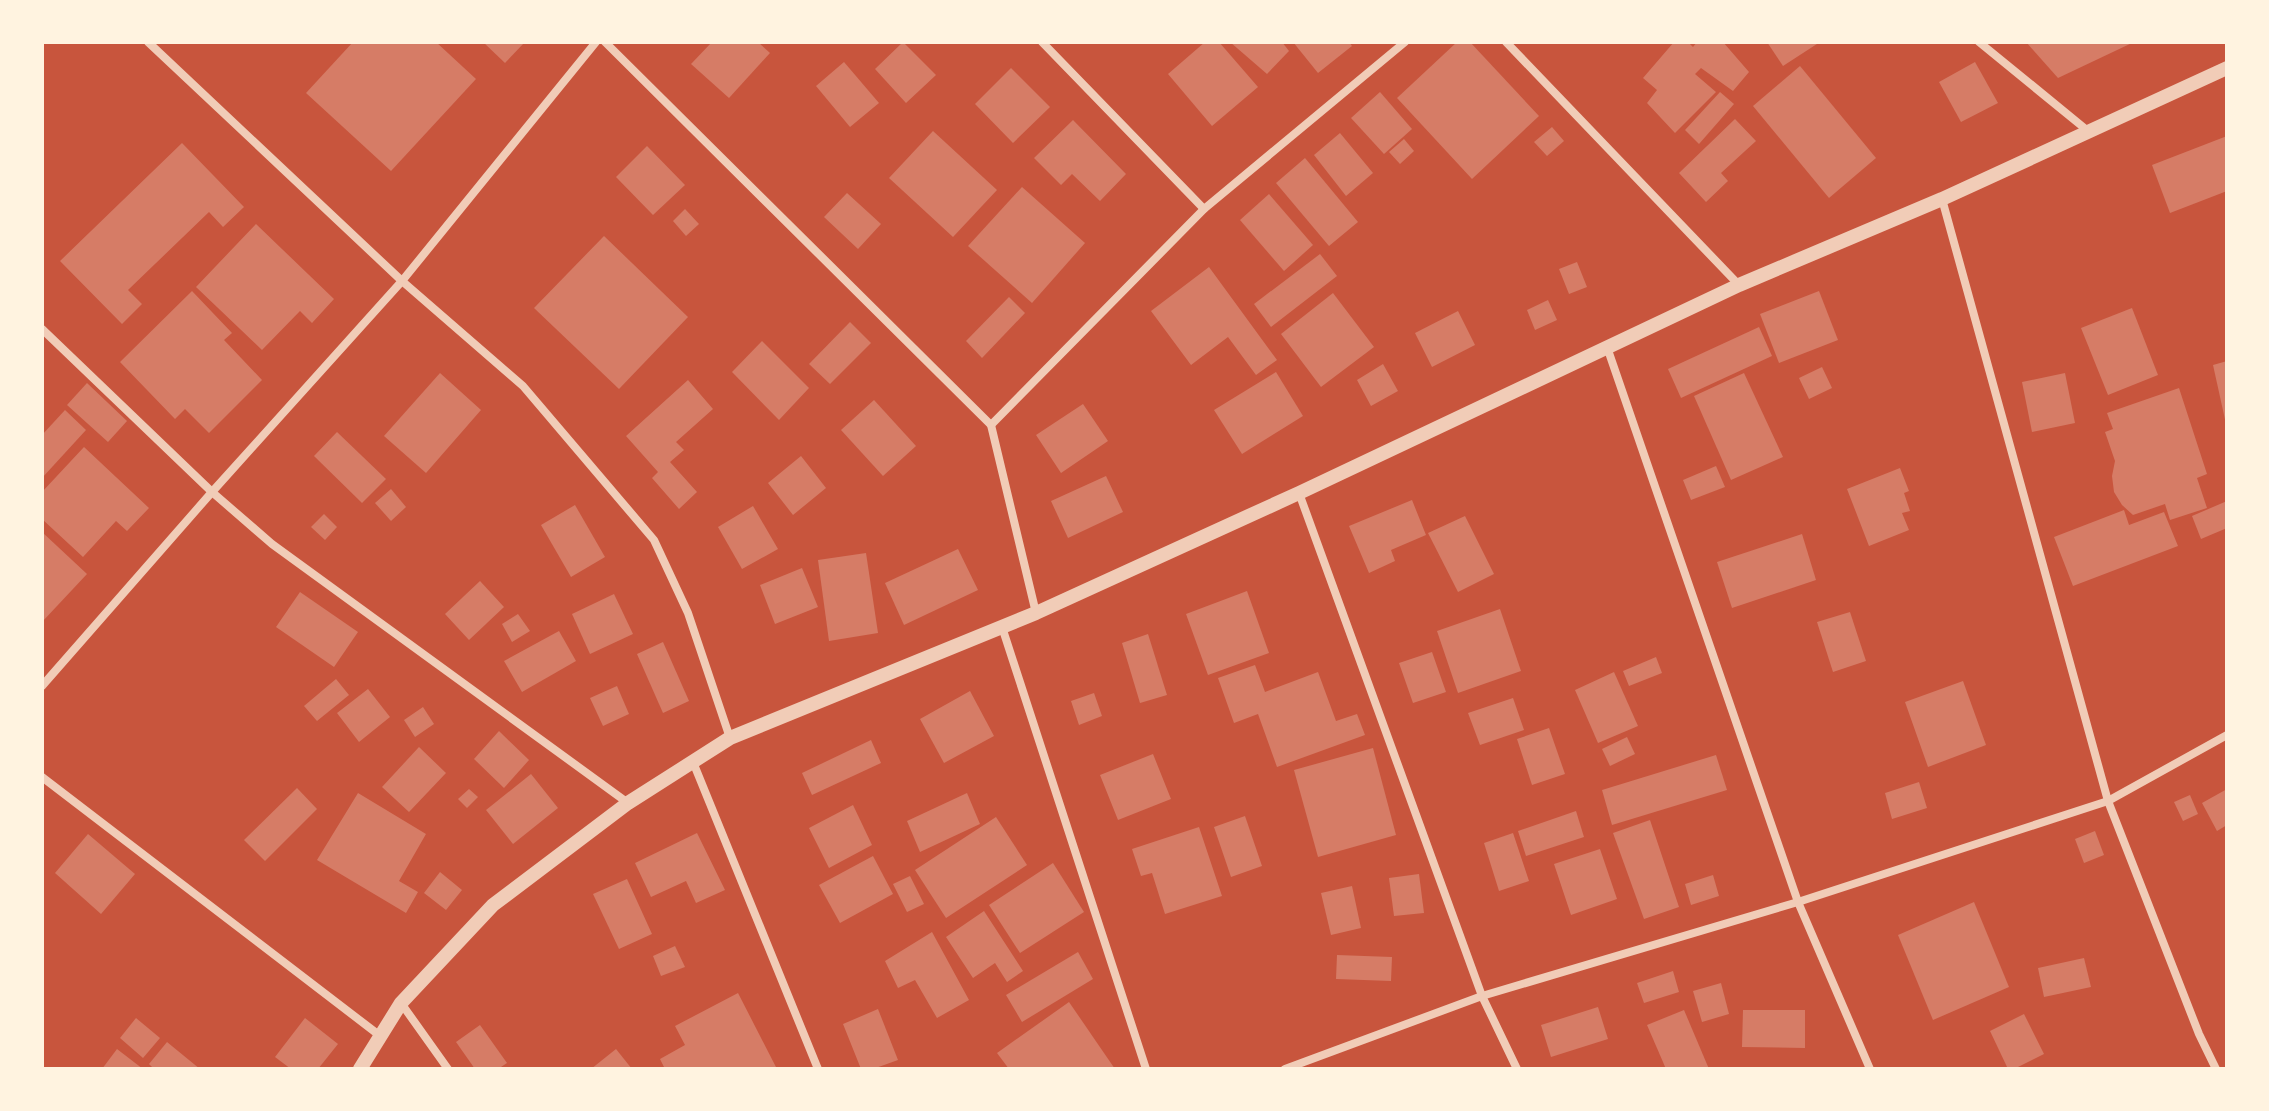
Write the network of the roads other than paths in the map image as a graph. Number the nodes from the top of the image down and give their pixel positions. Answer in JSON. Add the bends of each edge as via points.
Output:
{"nodes":[{"id":1,"x":148,"y":42,"type":"edge"},
{"id":2,"x":596,"y":42,"type":"edge"},
{"id":3,"x":605,"y":42,"type":"edge"},
{"id":4,"x":1042,"y":42,"type":"edge"},
{"id":5,"x":1405,"y":42,"type":"edge"},
{"id":6,"x":1506,"y":42,"type":"edge"},
{"id":7,"x":1979,"y":42,"type":"edge"},
{"id":8,"x":2227,"y":68,"type":"edge"},
{"id":9,"x":2088,"y":131,"type":"junction"},
{"id":10,"x":1942,"y":199,"type":"junction"},
{"id":11,"x":1204,"y":209,"type":"junction"},
{"id":12,"x":402,"y":281,"type":"junction"},
{"id":13,"x":1739,"y":285,"type":"junction"},
{"id":14,"x":42,"y":329,"type":"edge"},
{"id":15,"x":1606,"y":346,"type":"junction"},
{"id":16,"x":991,"y":425,"type":"junction"},
{"id":17,"x":212,"y":492,"type":"junction"},
{"id":18,"x":1299,"y":493,"type":"junction"},
{"id":19,"x":1036,"y":613,"type":"junction"},
{"id":20,"x":1002,"y":627,"type":"junction"},
{"id":21,"x":42,"y":686,"type":"edge"},
{"id":22,"x":2227,"y":735,"type":"edge"},
{"id":23,"x":730,"y":738,"type":"junction"},
{"id":24,"x":693,"y":762,"type":"junction"},
{"id":25,"x":42,"y":777,"type":"edge"},
{"id":26,"x":2108,"y":801,"type":"junction"},
{"id":27,"x":628,"y":803,"type":"junction"},
{"id":28,"x":1798,"y":902,"type":"junction"},
{"id":29,"x":1482,"y":996,"type":"junction"},
{"id":30,"x":401,"y":1003,"type":"junction"},
{"id":31,"x":379,"y":1035,"type":"junction"},
{"id":32,"x":360,"y":1069,"type":"edge"},
{"id":33,"x":448,"y":1069,"type":"edge"},
{"id":34,"x":818,"y":1069,"type":"edge"},
{"id":35,"x":1146,"y":1069,"type":"edge"},
{"id":36,"x":1285,"y":1069,"type":"edge"},
{"id":37,"x":1517,"y":1069,"type":"edge"},
{"id":38,"x":1870,"y":1069,"type":"edge"},
{"id":39,"x":2216,"y":1069,"type":"edge"}],
"edges":[{"from":1,"to":12,"type":"street"},
{"from":2,"to":12,"type":"street"},
{"from":3,"to":16,"type":"street"},
{"from":4,"to":11,"type":"street"},
{"from":5,"to":11,"type":"street"},
{"from":6,"to":13,"type":"street"},
{"from":7,"to":9,"type":"street"},
{"from":8,"to":9,"type":"street"},
{"from":9,"to":10,"type":"street"},
{"from":10,"to":13,"type":"street"},
{"from":10,"to":26,"type":"street"},
{"from":11,"to":16,"type":"street"},
{"from":12,"to":17,"type":"street"},
{"from":12,"to":23,"type":"street","via":[[523,386],[654,540],[688,613]]},
{"from":13,"to":15,"type":"street"},
{"from":14,"to":17,"type":"street"},
{"from":15,"to":18,"type":"street"},
{"from":15,"to":28,"type":"street"},
{"from":16,"to":19,"type":"street"},
{"from":17,"to":21,"type":"street"},
{"from":17,"to":27,"type":"street","via":[[272,544]]},
{"from":18,"to":19,"type":"street"},
{"from":18,"to":29,"type":"street"},
{"from":19,"to":20,"type":"street"},
{"from":20,"to":23,"type":"street"},
{"from":20,"to":35,"type":"street"},
{"from":22,"to":26,"type":"street"},
{"from":23,"to":24,"type":"street"},
{"from":24,"to":27,"type":"street"},
{"from":24,"to":34,"type":"street"},
{"from":25,"to":31,"type":"street"},
{"from":26,"to":28,"type":"street"},
{"from":26,"to":39,"type":"street"},
{"from":27,"to":30,"type":"street","via":[[493,905]]},
{"from":28,"to":29,"type":"street"},
{"from":28,"to":38,"type":"street"},
{"from":29,"to":36,"type":"street"},
{"from":29,"to":37,"type":"street"},
{"from":30,"to":31,"type":"street"},
{"from":30,"to":33,"type":"street"},
{"from":31,"to":32,"type":"street"}]}
